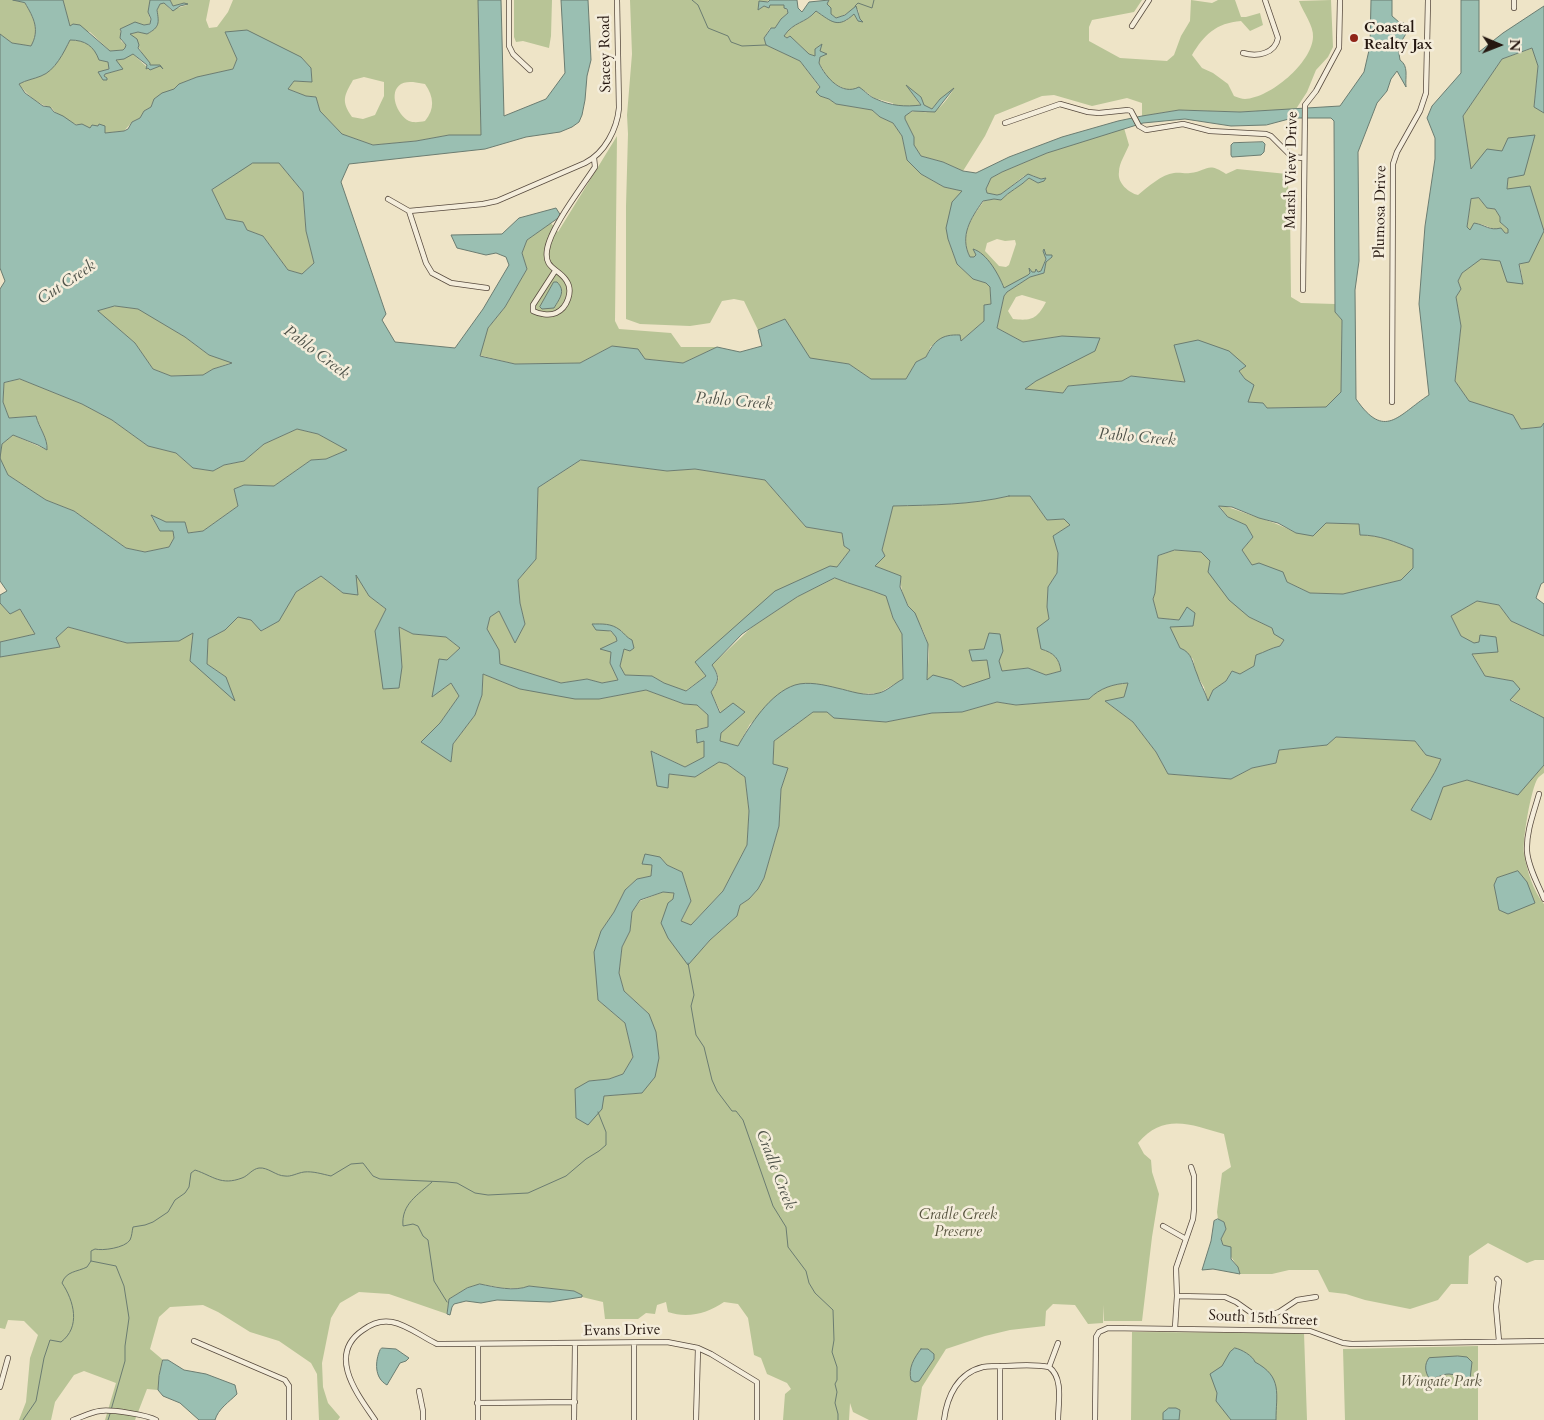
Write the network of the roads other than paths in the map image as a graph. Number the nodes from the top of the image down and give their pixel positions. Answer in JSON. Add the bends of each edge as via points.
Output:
{"nodes":[{"id":1,"x":509,"y":0,"type":"edge"},
{"id":2,"x":617,"y":0,"type":"edge"},
{"id":3,"x":1149,"y":0,"type":"edge"},
{"id":4,"x":1265,"y":0,"type":"edge"},
{"id":5,"x":1340,"y":0,"type":"edge"},
{"id":6,"x":1428,"y":0,"type":"edge"},
{"id":7,"x":1514,"y":0,"type":"edge"},
{"id":8,"x":1514,"y":8,"type":"dead end"},
{"id":9,"x":1132,"y":26,"type":"dead end"},
{"id":10,"x":1243,"y":53,"type":"dead end"},
{"id":11,"x":530,"y":70,"type":"dead end"},
{"id":12,"x":1005,"y":123,"type":"dead end"},
{"id":13,"x":594,"y":158,"type":"junction"},
{"id":14,"x":1303,"y":158,"type":"junction"},
{"id":15,"x":388,"y":199,"type":"dead end"},
{"id":16,"x":409,"y":211,"type":"junction"},
{"id":17,"x":555,"y":271,"type":"junction"},
{"id":18,"x":487,"y":288,"type":"dead end"},
{"id":19,"x":1303,"y":290,"type":"dead end"},
{"id":20,"x":1392,"y":402,"type":"dead end"},
{"id":21,"x":1539,"y":794,"type":"dead end"},
{"id":22,"x":1544,"y":899,"type":"edge"},
{"id":23,"x":1191,"y":1168,"type":"dead end"},
{"id":24,"x":1163,"y":1226,"type":"dead end"},
{"id":25,"x":1186,"y":1239,"type":"junction"},
{"id":26,"x":1497,"y":1279,"type":"dead end"},
{"id":27,"x":1177,"y":1296,"type":"junction"},
{"id":28,"x":1316,"y":1297,"type":"dead end"},
{"id":29,"x":1176,"y":1328,"type":"junction"},
{"id":30,"x":1544,"y":1340,"type":"edge"},
{"id":31,"x":194,"y":1341,"type":"dead end"},
{"id":32,"x":1499,"y":1341,"type":"junction"},
{"id":33,"x":634,"y":1343,"type":"junction"},
{"id":34,"x":1058,"y":1343,"type":"dead end"},
{"id":35,"x":575,"y":1344,"type":"junction"},
{"id":36,"x":478,"y":1345,"type":"junction"},
{"id":37,"x":698,"y":1348,"type":"junction"},
{"id":38,"x":8,"y":1358,"type":"dead end"},
{"id":39,"x":1000,"y":1366,"type":"junction"},
{"id":40,"x":1049,"y":1367,"type":"junction"},
{"id":41,"x":0,"y":1387,"type":"edge"},
{"id":42,"x":419,"y":1391,"type":"dead end"},
{"id":43,"x":575,"y":1402,"type":"junction"},
{"id":44,"x":477,"y":1403,"type":"junction"},
{"id":45,"x":373,"y":1419,"type":"edge"},
{"id":46,"x":73,"y":1420,"type":"edge"},
{"id":47,"x":156,"y":1420,"type":"edge"},
{"id":48,"x":290,"y":1420,"type":"edge"},
{"id":49,"x":423,"y":1420,"type":"edge"},
{"id":50,"x":478,"y":1420,"type":"edge"},
{"id":51,"x":574,"y":1420,"type":"edge"},
{"id":52,"x":634,"y":1420,"type":"edge"},
{"id":53,"x":696,"y":1420,"type":"edge"},
{"id":54,"x":757,"y":1420,"type":"edge"},
{"id":55,"x":944,"y":1420,"type":"edge"},
{"id":56,"x":1000,"y":1420,"type":"edge"},
{"id":57,"x":1058,"y":1420,"type":"edge"},
{"id":58,"x":1095,"y":1420,"type":"edge"}],
"edges":[{"from":1,"to":11,"type":"street","via":[[509,46]]},
{"from":2,"to":13,"type":"street","name":"Stacey Road","via":[[619,108],[616,126]]},
{"from":3,"to":9,"type":"street"},
{"from":4,"to":10,"type":"street","via":[[1278,38],[1277,44],[1261,54]]},
{"from":5,"to":14,"type":"street","name":"Marsh View Drive","via":[[1339,48],[1305,105]]},
{"from":6,"to":20,"type":"street","name":"Plumosa Drive","via":[[1426,93],[1393,164]]},
{"from":7,"to":8,"type":"street"},
{"from":12,"to":14,"type":"street","via":[[1060,104],[1099,113],[1131,110],[1139,126],[1146,130],[1183,124],[1210,131],[1266,134],[1292,157]]},
{"from":13,"to":16,"type":"street","via":[[492,202]]},
{"from":13,"to":17,"type":"street","via":[[595,167],[551,236],[547,260]]},
{"from":14,"to":19,"type":"street","name":"Marsh View Drive"},
{"from":15,"to":16,"type":"street"},
{"from":16,"to":18,"type":"street","via":[[430,271],[451,284]]},
{"from":17,"to":17,"type":"street","via":[[566,280],[568,299],[555,314],[539,314],[533,311],[533,305]]},
{"from":21,"to":22,"type":"street","via":[[1527,851]]},
{"from":23,"to":25,"type":"street","via":[[1194,1209]]},
{"from":24,"to":25,"type":"street"},
{"from":25,"to":27,"type":"street","via":[[1176,1268]]},
{"from":26,"to":32,"type":"street"},
{"from":27,"to":28,"type":"street","via":[[1225,1297],[1264,1317],[1297,1300]]},
{"from":27,"to":29,"type":"street"},
{"from":29,"to":32,"type":"street","name":"South 15th Street","via":[[1310,1331],[1352,1344]]},
{"from":29,"to":58,"type":"street","name":"South 15th Street","via":[[1108,1328],[1100,1331],[1096,1337]]},
{"from":30,"to":32,"type":"street","name":"South 15th Street"},
{"from":31,"to":48,"type":"street","via":[[285,1380],[289,1386]]},
{"from":33,"to":35,"type":"street","name":"Evans Drive"},
{"from":33,"to":37,"type":"street","name":"Evans Drive","via":[[667,1342]]},
{"from":33,"to":52,"type":"street"},
{"from":34,"to":40,"type":"street"},
{"from":35,"to":36,"type":"street","name":"Evans Drive"},
{"from":35,"to":43,"type":"street"},
{"from":36,"to":44,"type":"street"},
{"from":36,"to":45,"type":"street","name":"Evans Drive","via":[[437,1344],[390,1322],[371,1324],[363,1329],[349,1346],[346,1372]]},
{"from":37,"to":53,"type":"street"},
{"from":37,"to":54,"type":"street","name":"Evans Drive","via":[[757,1382]]},
{"from":38,"to":41,"type":"street"},
{"from":39,"to":40,"type":"street"},
{"from":39,"to":55,"type":"street","via":[[978,1369],[963,1377],[951,1393]]},
{"from":39,"to":56,"type":"street"},
{"from":40,"to":57,"type":"street","via":[[1058,1381]]},
{"from":42,"to":49,"type":"street"},
{"from":43,"to":44,"type":"street"},
{"from":43,"to":51,"type":"street"},
{"from":44,"to":50,"type":"street"},
{"from":46,"to":47,"type":"street","via":[[104,1410]]}]}
